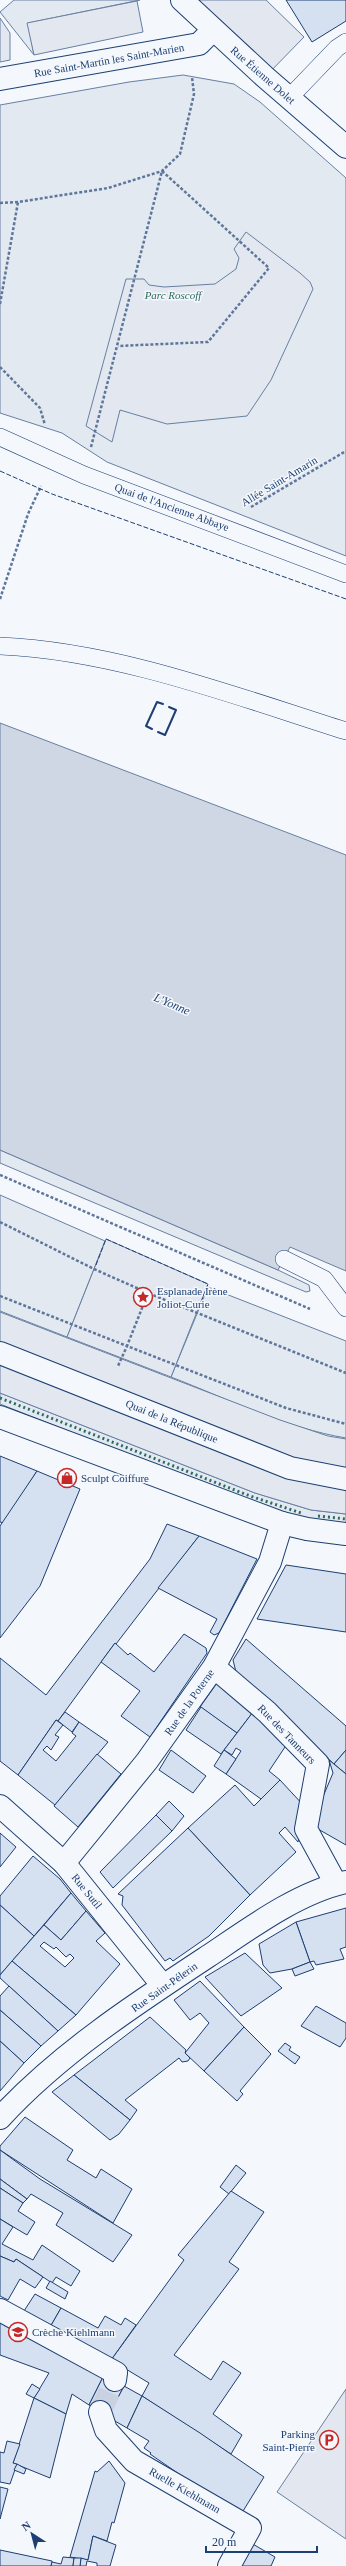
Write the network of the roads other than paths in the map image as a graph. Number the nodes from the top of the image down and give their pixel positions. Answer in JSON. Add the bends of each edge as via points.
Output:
{"nodes":[{"id":1,"x":182,"y":0,"type":"edge"},
{"id":2,"x":213,"y":30,"type":"junction"},
{"id":3,"x":346,"y":42,"type":"edge"},
{"id":4,"x":1,"y":76,"type":"edge"},
{"id":5,"x":289,"y":98,"type":"junction"},
{"id":6,"x":346,"y":147,"type":"edge"},
{"id":7,"x":0,"y":437,"type":"edge"},
{"id":8,"x":346,"y":574,"type":"edge"},
{"id":9,"x":0,"y":646,"type":"edge"},
{"id":10,"x":346,"y":731,"type":"edge"},
{"id":11,"x":284,"y":1258,"type":"dead end"},
{"id":12,"x":346,"y":1308,"type":"edge"},
{"id":13,"x":0,"y":1353,"type":"edge"},
{"id":14,"x":0,"y":1417,"type":"edge"},
{"id":15,"x":346,"y":1479,"type":"edge"},
{"id":16,"x":282,"y":1523,"type":"junction"},
{"id":17,"x":346,"y":1534,"type":"edge"},
{"id":18,"x":214,"y":1668,"type":"junction"},
{"id":19,"x":0,"y":1806,"type":"edge"},
{"id":20,"x":64,"y":1862,"type":"junction"},
{"id":21,"x":341,"y":1883,"type":"edge"},
{"id":22,"x":163,"y":1986,"type":"junction"},
{"id":23,"x":0,"y":2118,"type":"edge"},
{"id":24,"x":0,"y":2310,"type":"edge"},
{"id":25,"x":115,"y":2380,"type":"dead end"},
{"id":26,"x":100,"y":2412,"type":"tunnel mouth"},
{"id":27,"x":228,"y":2566,"type":"edge"}],
"edges":[{"from":1,"to":2,"type":"street","name":"Rue Étienne Dolet"},
{"from":2,"to":4,"type":"street","name":"Rue Saint-Martin les Saint-Marien","via":[[199,44],[190,46]]},
{"from":2,"to":5,"type":"street","name":"Rue Étienne Dolet"},
{"from":3,"to":5,"type":"lane","via":[[337,48]]},
{"from":5,"to":6,"type":"street","name":"Rue Étienne Dolet"},
{"from":7,"to":8,"type":"lane","name":"Quai de l'Ancienne Abbaye","via":[[84,475]]},
{"from":9,"to":10,"type":"lane","via":[[36,648],[170,675]]},
{"from":11,"to":12,"type":"lane","via":[[324,1279]]},
{"from":13,"to":15,"type":"street","name":"Quai de la République","via":[[290,1468]]},
{"from":14,"to":16,"type":"street"},
{"from":16,"to":17,"type":"street"},
{"from":16,"to":18,"type":"street","name":"Rue de la Poterne","via":[[270,1562]]},
{"from":18,"to":20,"type":"street","name":"Rue de la Poterne","via":[[147,1761]]},
{"from":18,"to":21,"type":"street","name":"Rue des Tanneurs","via":[[267,1712],[318,1764],[306,1829]]},
{"from":19,"to":20,"type":"street","name":"Rue Sutil"},
{"from":20,"to":22,"type":"street","name":"Rue Sutil"},
{"from":21,"to":22,"type":"street","name":"Rue Saint-Pélerin","via":[[293,1903]]},
{"from":22,"to":23,"type":"street","name":"Rue Saint-Pélerin","via":[[30,2085]]},
{"from":24,"to":25,"type":"street","via":[[116,2373]]},
{"from":26,"to":27,"type":"street","name":"Ruelle Kiehlmann","via":[[106,2430],[134,2461],[250,2528]]}]}
